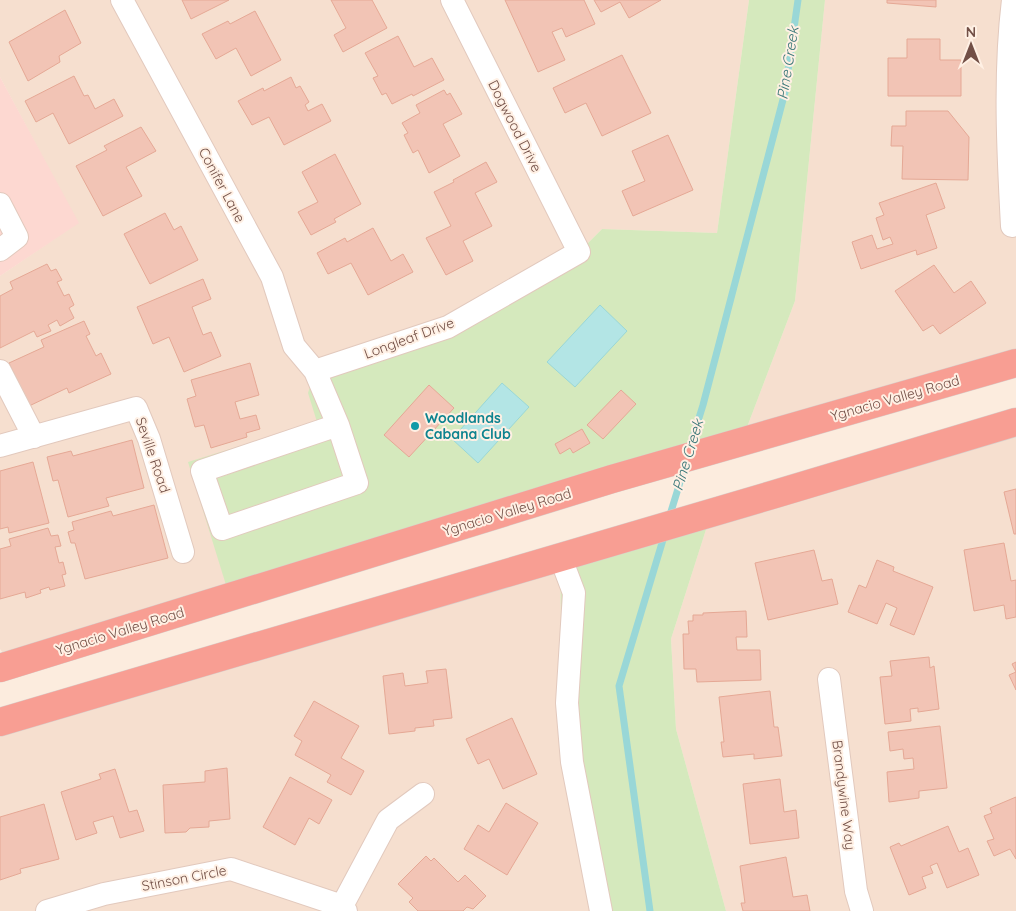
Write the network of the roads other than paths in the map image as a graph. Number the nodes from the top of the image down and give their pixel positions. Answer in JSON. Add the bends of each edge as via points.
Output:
{"nodes":[{"id":1,"x":122,"y":0,"type":"edge"},
{"id":2,"x":452,"y":0,"type":"edge"},
{"id":3,"x":1013,"y":0,"type":"edge"},
{"id":4,"x":0,"y":204,"type":"edge"},
{"id":5,"x":1012,"y":226,"type":"dead end"},
{"id":6,"x":0,"y":250,"type":"edge"},
{"id":7,"x":579,"y":252,"type":"joint"},
{"id":8,"x":1016,"y":363,"type":"edge"},
{"id":9,"x":0,"y":371,"type":"edge"},
{"id":10,"x":315,"y":371,"type":"junction"},
{"id":11,"x":1016,"y":422,"type":"edge"},
{"id":12,"x":338,"y":425,"type":"junction"},
{"id":13,"x":34,"y":436,"type":"junction"},
{"id":14,"x":0,"y":446,"type":"edge"},
{"id":15,"x":184,"y":552,"type":"dead end"},
{"id":16,"x":560,"y":556,"type":"junction"},
{"id":17,"x":0,"y":668,"type":"edge"},
{"id":18,"x":829,"y":678,"type":"dead end"},
{"id":19,"x":0,"y":722,"type":"edge"},
{"id":20,"x":423,"y":794,"type":"dead end"},
{"id":21,"x":106,"y":902,"type":"edge"},
{"id":22,"x":344,"y":909,"type":"edge"},
{"id":23,"x":47,"y":911,"type":"edge"},
{"id":24,"x":601,"y":911,"type":"edge"},
{"id":25,"x":862,"y":911,"type":"edge"}],
"edges":[{"from":1,"to":10,"type":"street","name":"Conifer Lane","via":[[272,277],[294,346]]},
{"from":2,"to":7,"type":"street","name":"Dogwood Drive"},
{"from":3,"to":5,"type":"street","via":[[1009,34]]},
{"from":4,"to":6,"type":"street","via":[[17,237]]},
{"from":7,"to":10,"type":"street","name":"Longleaf Drive","via":[[448,327]]},
{"from":8,"to":17,"type":"highway","name":"Ygnacio Valley Road","via":[[612,479]]},
{"from":9,"to":13,"type":"street"},
{"from":10,"to":12,"type":"street","name":"Conifer Lane"},
{"from":11,"to":16,"type":"highway"},
{"from":12,"to":12,"type":"street","name":"Conifer Lane","via":[[202,471],[222,529],[357,483]]},
{"from":13,"to":14,"type":"street","name":"Seville Road"},
{"from":13,"to":15,"type":"street","name":"Seville Road","via":[[136,408],[149,439]]},
{"from":16,"to":19,"type":"highway"},
{"from":16,"to":24,"type":"street","via":[[574,593],[567,703],[572,762]]},
{"from":18,"to":25,"type":"street","name":"Brandywine Way","via":[[856,891]]},
{"from":20,"to":22,"type":"street","via":[[388,820]]},
{"from":21,"to":22,"type":"street","name":"Stinson Circle","via":[[231,869]]},
{"from":21,"to":23,"type":"street","name":"Stinson Circle"}]}
